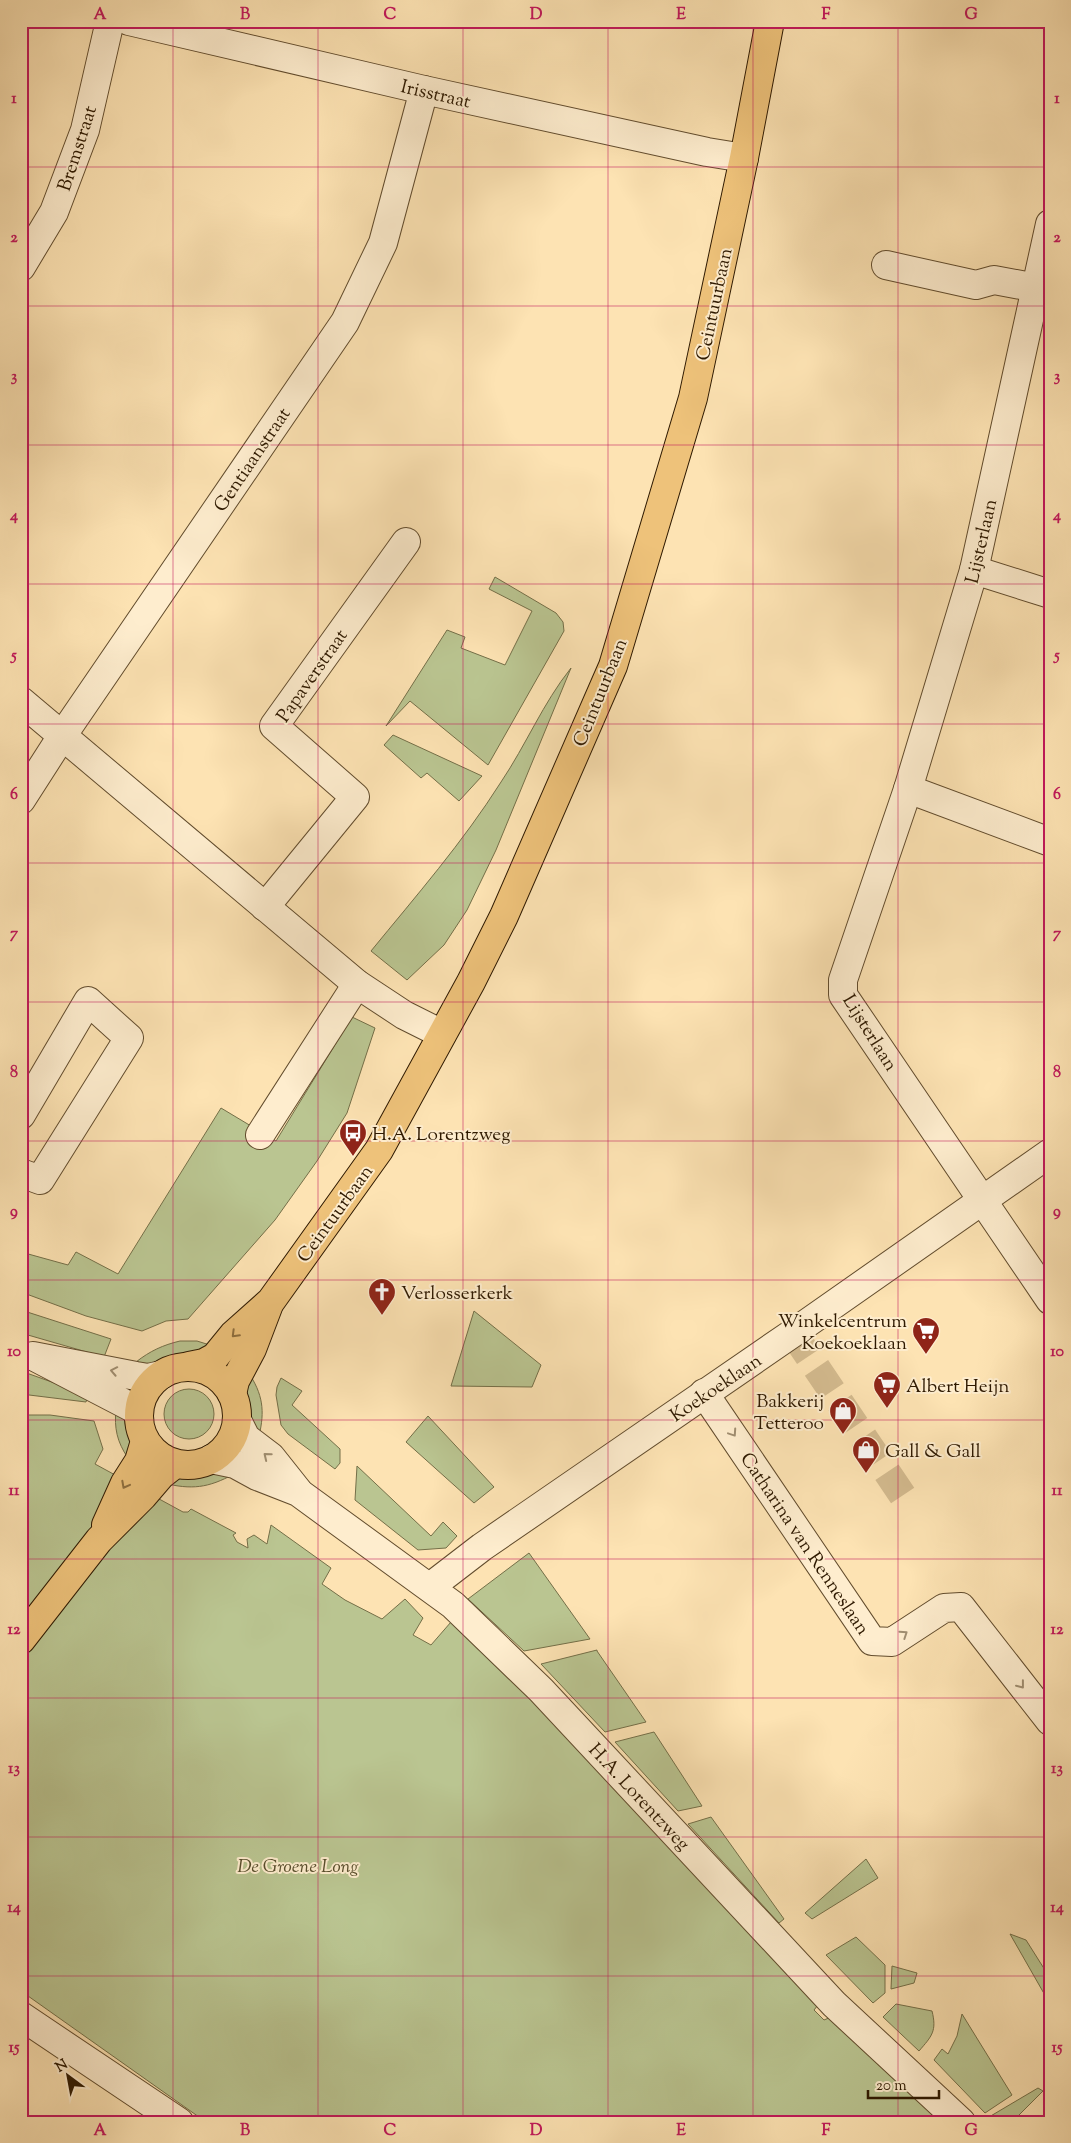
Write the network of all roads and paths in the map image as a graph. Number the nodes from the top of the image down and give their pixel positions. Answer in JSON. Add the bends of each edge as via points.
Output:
{"nodes":[{"id":1,"x":110,"y":21,"type":"edge"},
{"id":2,"x":129,"y":21,"type":"edge"},
{"id":3,"x":770,"y":21,"type":"edge"},
{"id":4,"x":424,"y":90,"type":"junction"},
{"id":5,"x":744,"y":158,"type":"junction"},
{"id":6,"x":1050,"y":224,"type":"edge"},
{"id":7,"x":886,"y":265,"type":"dead end"},
{"id":8,"x":21,"y":267,"type":"edge"},
{"id":9,"x":1037,"y":288,"type":"junction"},
{"id":10,"x":406,"y":542,"type":"dead end"},
{"id":11,"x":974,"y":570,"type":"junction"},
{"id":12,"x":1050,"y":594,"type":"edge"},
{"id":13,"x":21,"y":701,"type":"edge"},
{"id":14,"x":62,"y":736,"type":"junction"},
{"id":15,"x":908,"y":789,"type":"junction"},
{"id":16,"x":21,"y":800,"type":"edge"},
{"id":17,"x":1050,"y":842,"type":"edge"},
{"id":18,"x":265,"y":906,"type":"junction"},
{"id":19,"x":357,"y":984,"type":"junction"},
{"id":20,"x":442,"y":1034,"type":"junction"},
{"id":21,"x":21,"y":1115,"type":"edge"},
{"id":22,"x":260,"y":1135,"type":"dead end"},
{"id":23,"x":1050,"y":1153,"type":"edge"},
{"id":24,"x":21,"y":1173,"type":"edge"},
{"id":25,"x":982,"y":1200,"type":"junction"},
{"id":26,"x":1050,"y":1300,"type":"edge"},
{"id":27,"x":271,"y":1301,"type":"junction"},
{"id":28,"x":27,"y":1355,"type":"edge"},
{"id":29,"x":189,"y":1366,"type":"junction"},
{"id":30,"x":161,"y":1375,"type":"junction"},
{"id":31,"x":704,"y":1393,"type":"junction"},
{"id":32,"x":232,"y":1394,"type":"junction"},
{"id":33,"x":139,"y":1415,"type":"junction"},
{"id":34,"x":237,"y":1420,"type":"junction"},
{"id":35,"x":145,"y":1441,"type":"junction"},
{"id":36,"x":211,"y":1459,"type":"junction"},
{"id":37,"x":175,"y":1464,"type":"junction"},
{"id":38,"x":298,"y":1492,"type":"junction"},
{"id":39,"x":99,"y":1540,"type":"junction"},
{"id":40,"x":430,"y":1587,"type":"junction"},
{"id":41,"x":21,"y":1640,"type":"edge"},
{"id":42,"x":1050,"y":1721,"type":"edge"},
{"id":43,"x":21,"y":2016,"type":"edge"},
{"id":44,"x":179,"y":2122,"type":"edge"},
{"id":45,"x":961,"y":2122,"type":"edge"}],
"edges":[{"from":1,"to":8,"type":"street","name":"Bremstraat","via":[[85,130],[54,212]]},
{"from":2,"to":4,"type":"street","name":"Irisstraat"},
{"from":3,"to":5,"type":"main road","name":"Ceintuurbaan"},
{"from":4,"to":5,"type":"street","name":"Irisstraat"},
{"from":4,"to":14,"type":"street","name":"Gentiaanstraat","via":[[383,243],[345,322]]},
{"from":5,"to":20,"type":"main road","name":"Ceintuurbaan","via":[[693,398],[612,666],[504,916]]},
{"from":6,"to":9,"type":"street","name":"Lijsterlaan"},
{"from":7,"to":9,"type":"street","via":[[976,285],[994,280]]},
{"from":9,"to":11,"type":"street","name":"Lijsterlaan"},
{"from":10,"to":18,"type":"street","name":"Papaverstraat","via":[[274,726],[355,798]]},
{"from":11,"to":12,"type":"street"},
{"from":11,"to":15,"type":"street","name":"Lijsterlaan"},
{"from":13,"to":14,"type":"street"},
{"from":14,"to":16,"type":"street","name":"Gentiaanstraat"},
{"from":14,"to":18,"type":"street"},
{"from":15,"to":17,"type":"street"},
{"from":15,"to":25,"type":"street","name":"Lijsterlaan","via":[[844,980],[843,994]]},
{"from":18,"to":19,"type":"street"},
{"from":19,"to":20,"type":"street","via":[[404,1015]]},
{"from":19,"to":22,"type":"street"},
{"from":20,"to":27,"type":"main road","name":"Ceintuurbaan","via":[[379,1150]]},
{"from":21,"to":24,"type":"street","via":[[88,1002],[129,1038],[40,1180]]},
{"from":23,"to":25,"type":"street","name":"Koekoeklaan"},
{"from":25,"to":26,"type":"street"},
{"from":25,"to":31,"type":"street","name":"Koekoeklaan"},
{"from":27,"to":29,"type":"main road","name":"Ceintuurbaan","one_way":true,"via":[[215,1356],[204,1363]]},
{"from":27,"to":32,"type":"main road","name":"Ceintuurbaan"},
{"from":30,"to":28,"type":"street","one_way":true,"via":[[148,1378]]},
{"from":28,"to":33,"type":"street","via":[[133,1408]]},
{"from":29,"to":30,"type":"main road","via":[[174,1368]]},
{"from":29,"to":32,"type":"main road","via":[[215,1374]]},
{"from":30,"to":33,"type":"main road","via":[[146,1392]]},
{"from":31,"to":40,"type":"street","name":"Koekoeklaan","via":[[482,1547]]},
{"from":31,"to":42,"type":"street","name":"Catharina van Renneslaan","one_way":true,"via":[[872,1641],[892,1642],[944,1608],[961,1608]]},
{"from":32,"to":34,"type":"main road"},
{"from":33,"to":35,"type":"main road"},
{"from":34,"to":36,"type":"main road","via":[[233,1436]]},
{"from":38,"to":34,"type":"street","name":"H.A. Lorentzweg","one_way":true,"via":[[271,1457],[246,1438]]},
{"from":35,"to":37,"type":"main road","via":[[156,1455]]},
{"from":35,"to":39,"type":"main road","one_way":true,"via":[[139,1461],[125,1483]]},
{"from":36,"to":37,"type":"main road","via":[[195,1465]]},
{"from":36,"to":38,"type":"street","name":"H.A. Lorentzweg","via":[[235,1464]]},
{"from":37,"to":39,"type":"main road"},
{"from":38,"to":40,"type":"street","name":"H.A. Lorentzweg"},
{"from":39,"to":41,"type":"main road"},
{"from":40,"to":45,"type":"street","name":"H.A. Lorentzweg","via":[[541,1690],[834,2004]]},
{"from":43,"to":44,"type":"street"}]}
